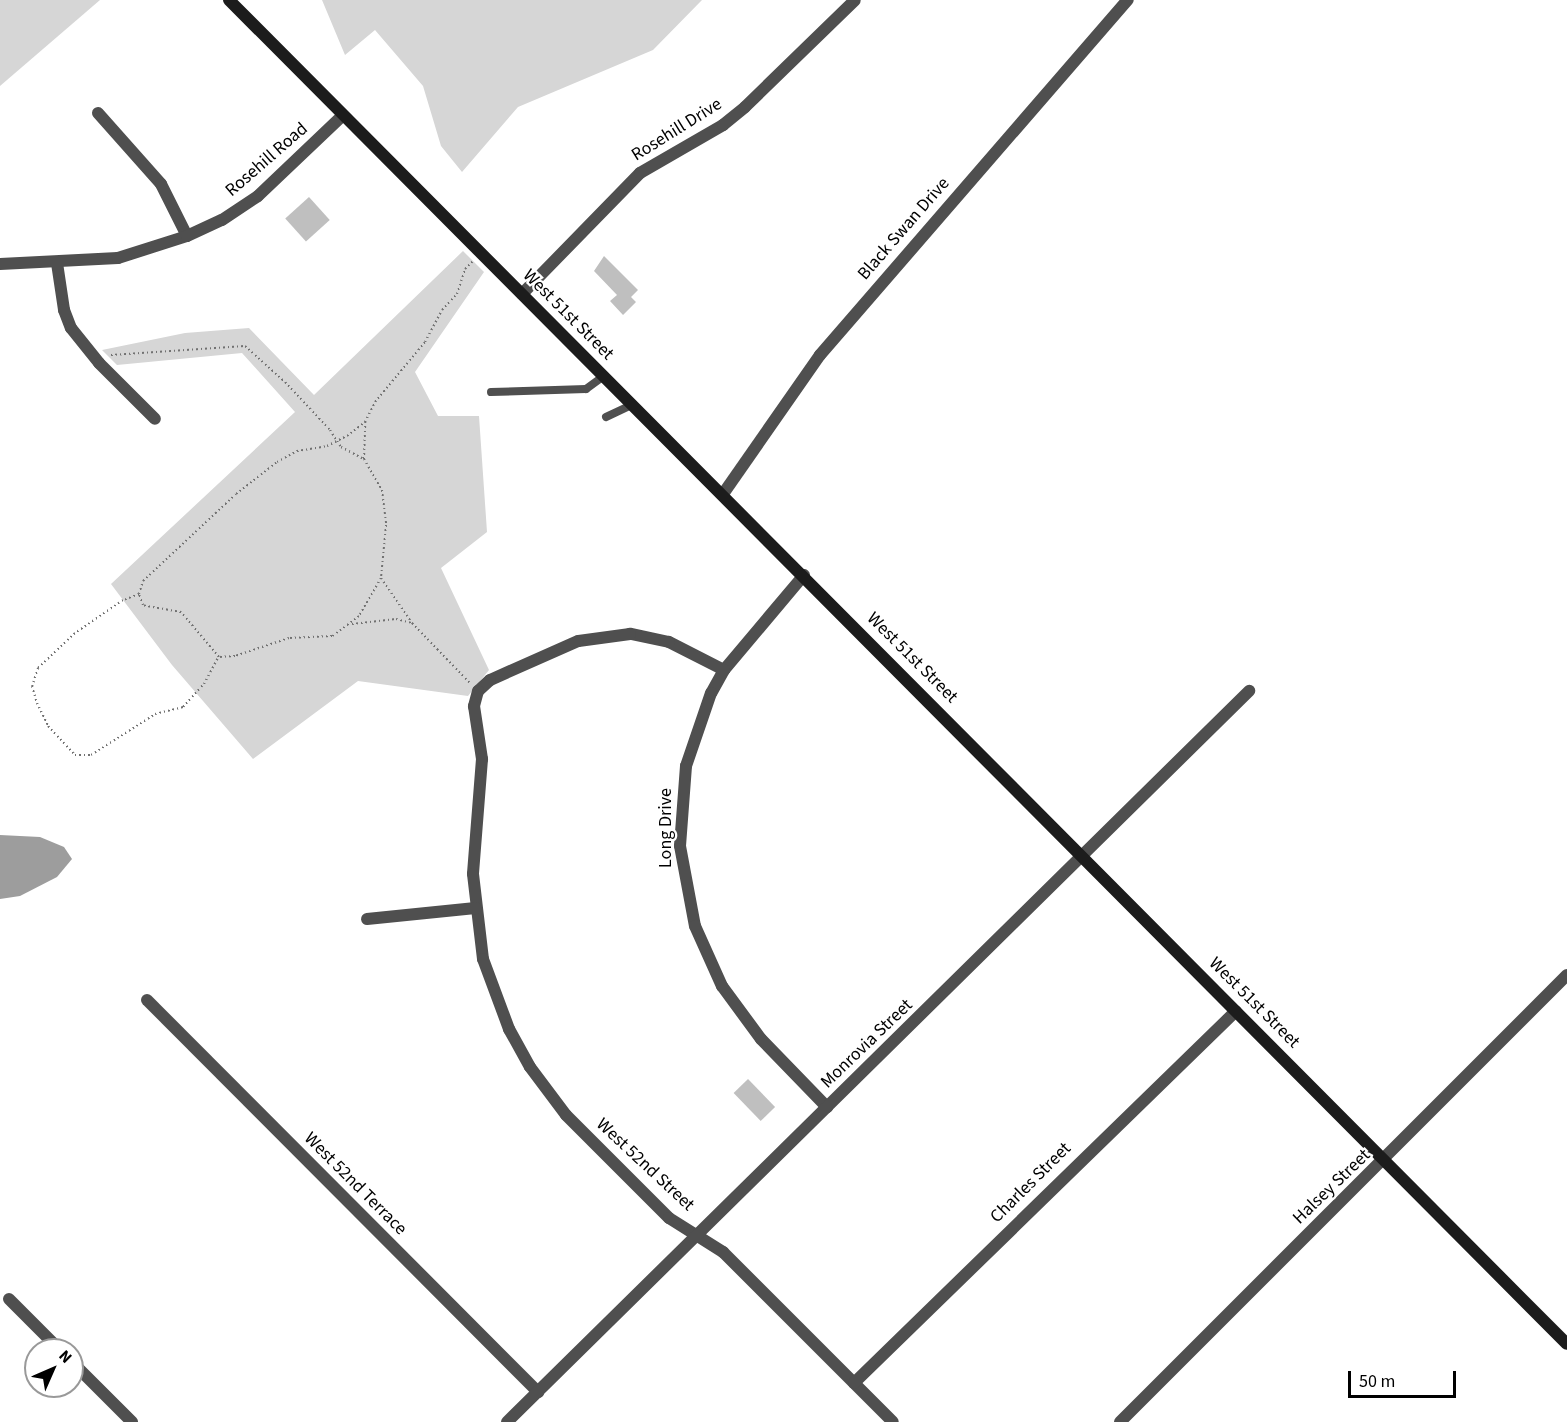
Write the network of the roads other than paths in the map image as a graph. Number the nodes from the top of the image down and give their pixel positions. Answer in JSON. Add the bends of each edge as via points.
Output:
{"nodes":[{"id":1,"x":229,"y":0,"type":"edge"},
{"id":2,"x":855,"y":0,"type":"edge"},
{"id":3,"x":1128,"y":0,"type":"edge"},
{"id":4,"x":98,"y":113,"type":"dead end"},
{"id":5,"x":343,"y":115,"type":"junction"},
{"id":6,"x":187,"y":237,"type":"junction"},
{"id":7,"x":57,"y":263,"type":"junction"},
{"id":8,"x":0,"y":264,"type":"edge"},
{"id":9,"x":522,"y":294,"type":"junction"},
{"id":10,"x":603,"y":376,"type":"junction"},
{"id":11,"x":491,"y":392,"type":"dead end"},
{"id":12,"x":632,"y":405,"type":"junction"},
{"id":13,"x":606,"y":417,"type":"dead end"},
{"id":14,"x":155,"y":419,"type":"dead end"},
{"id":15,"x":723,"y":494,"type":"junction"},
{"id":16,"x":804,"y":575,"type":"junction"},
{"id":17,"x":724,"y":670,"type":"junction"},
{"id":18,"x":1249,"y":691,"type":"dead end"},
{"id":19,"x":1082,"y":855,"type":"junction"},
{"id":20,"x":476,"y":908,"type":"junction"},
{"id":21,"x":367,"y":919,"type":"dead end"},
{"id":22,"x":1567,"y":975,"type":"edge"},
{"id":23,"x":147,"y":1000,"type":"dead end"},
{"id":24,"x":1236,"y":1011,"type":"junction"},
{"id":25,"x":827,"y":1107,"type":"junction"},
{"id":26,"x":1386,"y":1161,"type":"junction"},
{"id":27,"x":698,"y":1236,"type":"junction"},
{"id":28,"x":9,"y":1299,"type":"dead end"},
{"id":29,"x":48,"y":1338,"type":"edge"},
{"id":30,"x":1567,"y":1344,"type":"edge"},
{"id":31,"x":84,"y":1374,"type":"edge"},
{"id":32,"x":854,"y":1383,"type":"junction"},
{"id":33,"x":538,"y":1392,"type":"junction"},
{"id":34,"x":132,"y":1422,"type":"edge"},
{"id":35,"x":507,"y":1422,"type":"edge"},
{"id":36,"x":893,"y":1422,"type":"edge"},
{"id":37,"x":1119,"y":1422,"type":"edge"}],
"edges":[{"from":1,"to":5,"type":"street","name":"West 51st Street"},
{"from":2,"to":9,"type":"street","name":"Rosehill Drive","via":[[723,125],[640,173]]},
{"from":3,"to":15,"type":"street","name":"Black Swan Drive","via":[[820,355]]},
{"from":4,"to":6,"type":"street","via":[[161,184]]},
{"from":5,"to":6,"type":"street","name":"Rosehill Road","via":[[258,196]]},
{"from":5,"to":9,"type":"street","name":"West 51st Street"},
{"from":6,"to":7,"type":"street","name":"Rosehill Road","via":[[118,258]]},
{"from":7,"to":8,"type":"street","name":"Rosehill Road"},
{"from":7,"to":14,"type":"street","via":[[64,310],[71,328],[99,363]]},
{"from":9,"to":10,"type":"street","name":"West 51st Street"},
{"from":10,"to":11,"type":"lane","via":[[586,389]]},
{"from":10,"to":12,"type":"street","name":"West 51st Street"},
{"from":12,"to":13,"type":"lane"},
{"from":12,"to":15,"type":"street","name":"West 51st Street"},
{"from":15,"to":16,"type":"street","name":"West 51st Street"},
{"from":16,"to":17,"type":"street","name":"Long Drive"},
{"from":16,"to":19,"type":"street","name":"West 51st Street"},
{"from":17,"to":20,"type":"street","name":"West 52nd Street","via":[[669,642],[630,634],[578,641],[490,680],[478,691],[474,706],[482,759],[473,874]]},
{"from":17,"to":25,"type":"street","name":"Long Drive","via":[[696,728],[686,766],[680,846],[685,887],[702,945],[727,994],[761,1039]]},
{"from":18,"to":19,"type":"street","name":"Monrovia Street"},
{"from":19,"to":24,"type":"street","name":"West 51st Street"},
{"from":19,"to":25,"type":"street","name":"Monrovia Street","via":[[1039,902]]},
{"from":20,"to":21,"type":"street"},
{"from":20,"to":27,"type":"street","name":"West 52nd Street","via":[[492,988],[530,1067],[574,1123],[669,1218]]},
{"from":22,"to":26,"type":"street","name":"Halsey Street"},
{"from":23,"to":33,"type":"street","name":"West 52nd Terrace"},
{"from":24,"to":26,"type":"street","name":"West 51st Street"},
{"from":24,"to":32,"type":"street","name":"Charles Street"},
{"from":25,"to":27,"type":"street","name":"Monrovia Street"},
{"from":26,"to":30,"type":"street","name":"West 51st Street"},
{"from":26,"to":37,"type":"street","name":"Halsey Street"},
{"from":27,"to":32,"type":"street","name":"West 52nd Street","via":[[723,1252]]},
{"from":27,"to":33,"type":"street","name":"Monrovia Street"},
{"from":28,"to":29,"type":"street"},
{"from":31,"to":34,"type":"street"},
{"from":32,"to":36,"type":"street","name":"West 52nd Street"},
{"from":33,"to":35,"type":"street","name":"Monrovia Street"}]}
